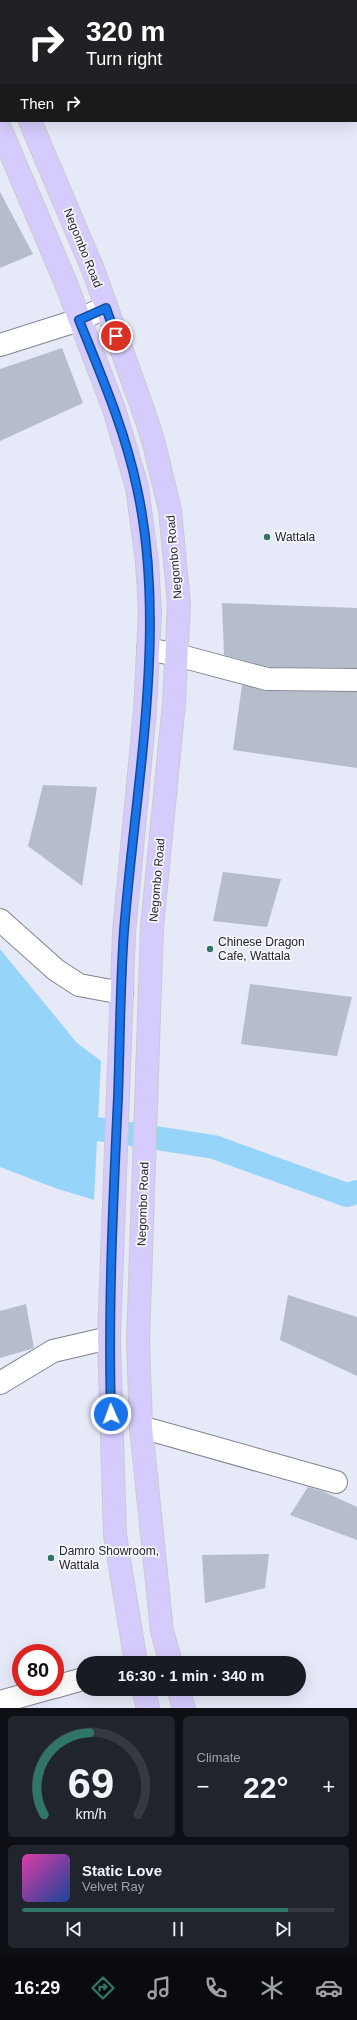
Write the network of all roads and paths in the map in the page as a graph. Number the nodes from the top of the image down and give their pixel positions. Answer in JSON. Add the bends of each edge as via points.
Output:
{"nodes":[{"id":1,"x":30,"y":122,"type":"edge"},
{"id":2,"x":0,"y":128,"type":"edge"},
{"id":3,"x":106,"y":308,"type":"junction"},
{"id":4,"x":79,"y":320,"type":"junction"},
{"id":5,"x":0,"y":345,"type":"edge"},
{"id":6,"x":148,"y":649,"type":"junction"},
{"id":7,"x":177,"y":655,"type":"junction"},
{"id":8,"x":357,"y":680,"type":"edge"},
{"id":9,"x":0,"y":920,"type":"edge"},
{"id":10,"x":122,"y":993,"type":"junction"},
{"id":11,"x":109,"y":1338,"type":"junction"},
{"id":12,"x":0,"y":1383,"type":"edge"},
{"id":13,"x":141,"y":1427,"type":"junction"},
{"id":14,"x":336,"y":1482,"type":"dead end"},
{"id":15,"x":135,"y":1656,"type":"edge"},
{"id":16,"x":169,"y":1656,"type":"edge"},
{"id":17,"x":76,"y":1681,"type":"edge"},
{"id":18,"x":64,"y":1684,"type":"edge"},
{"id":19,"x":22,"y":1696,"type":"edge"},
{"id":20,"x":145,"y":1696,"type":"edge"},
{"id":21,"x":180,"y":1696,"type":"edge"},
{"id":22,"x":0,"y":1702,"type":"edge"},
{"id":23,"x":148,"y":1708,"type":"edge"},
{"id":24,"x":184,"y":1708,"type":"edge"}],
"edges":[{"from":1,"to":3,"type":"highway","name":"Negombo Road","via":[[94,272]]},
{"from":2,"to":4,"type":"highway"},
{"from":3,"to":4,"type":"street"},
{"from":3,"to":7,"type":"highway","name":"Negombo Road","via":[[154,444],[170,510],[179,604]]},
{"from":4,"to":5,"type":"street"},
{"from":4,"to":6,"type":"highway","via":[[114,408],[137,487],[147,562],[150,612]]},
{"from":6,"to":7,"type":"street"},
{"from":6,"to":10,"type":"highway","via":[[145,711],[124,932]]},
{"from":7,"to":8,"type":"street","via":[[267,679]]},
{"from":7,"to":13,"type":"highway","name":"Negombo Road","via":[[152,927],[138,1340]]},
{"from":9,"to":10,"type":"street","via":[[56,970],[79,985]]},
{"from":10,"to":11,"type":"highway"},
{"from":11,"to":12,"type":"street","via":[[53,1351]]},
{"from":11,"to":15,"type":"highway","via":[[115,1535]]},
{"from":13,"to":14,"type":"street"},
{"from":13,"to":16,"type":"highway","name":"Negombo Road","via":[[162,1631]]},
{"from":17,"to":18,"type":"street"},
{"from":19,"to":22,"type":"street"},
{"from":20,"to":23,"type":"highway"},
{"from":21,"to":24,"type":"highway"}]}
